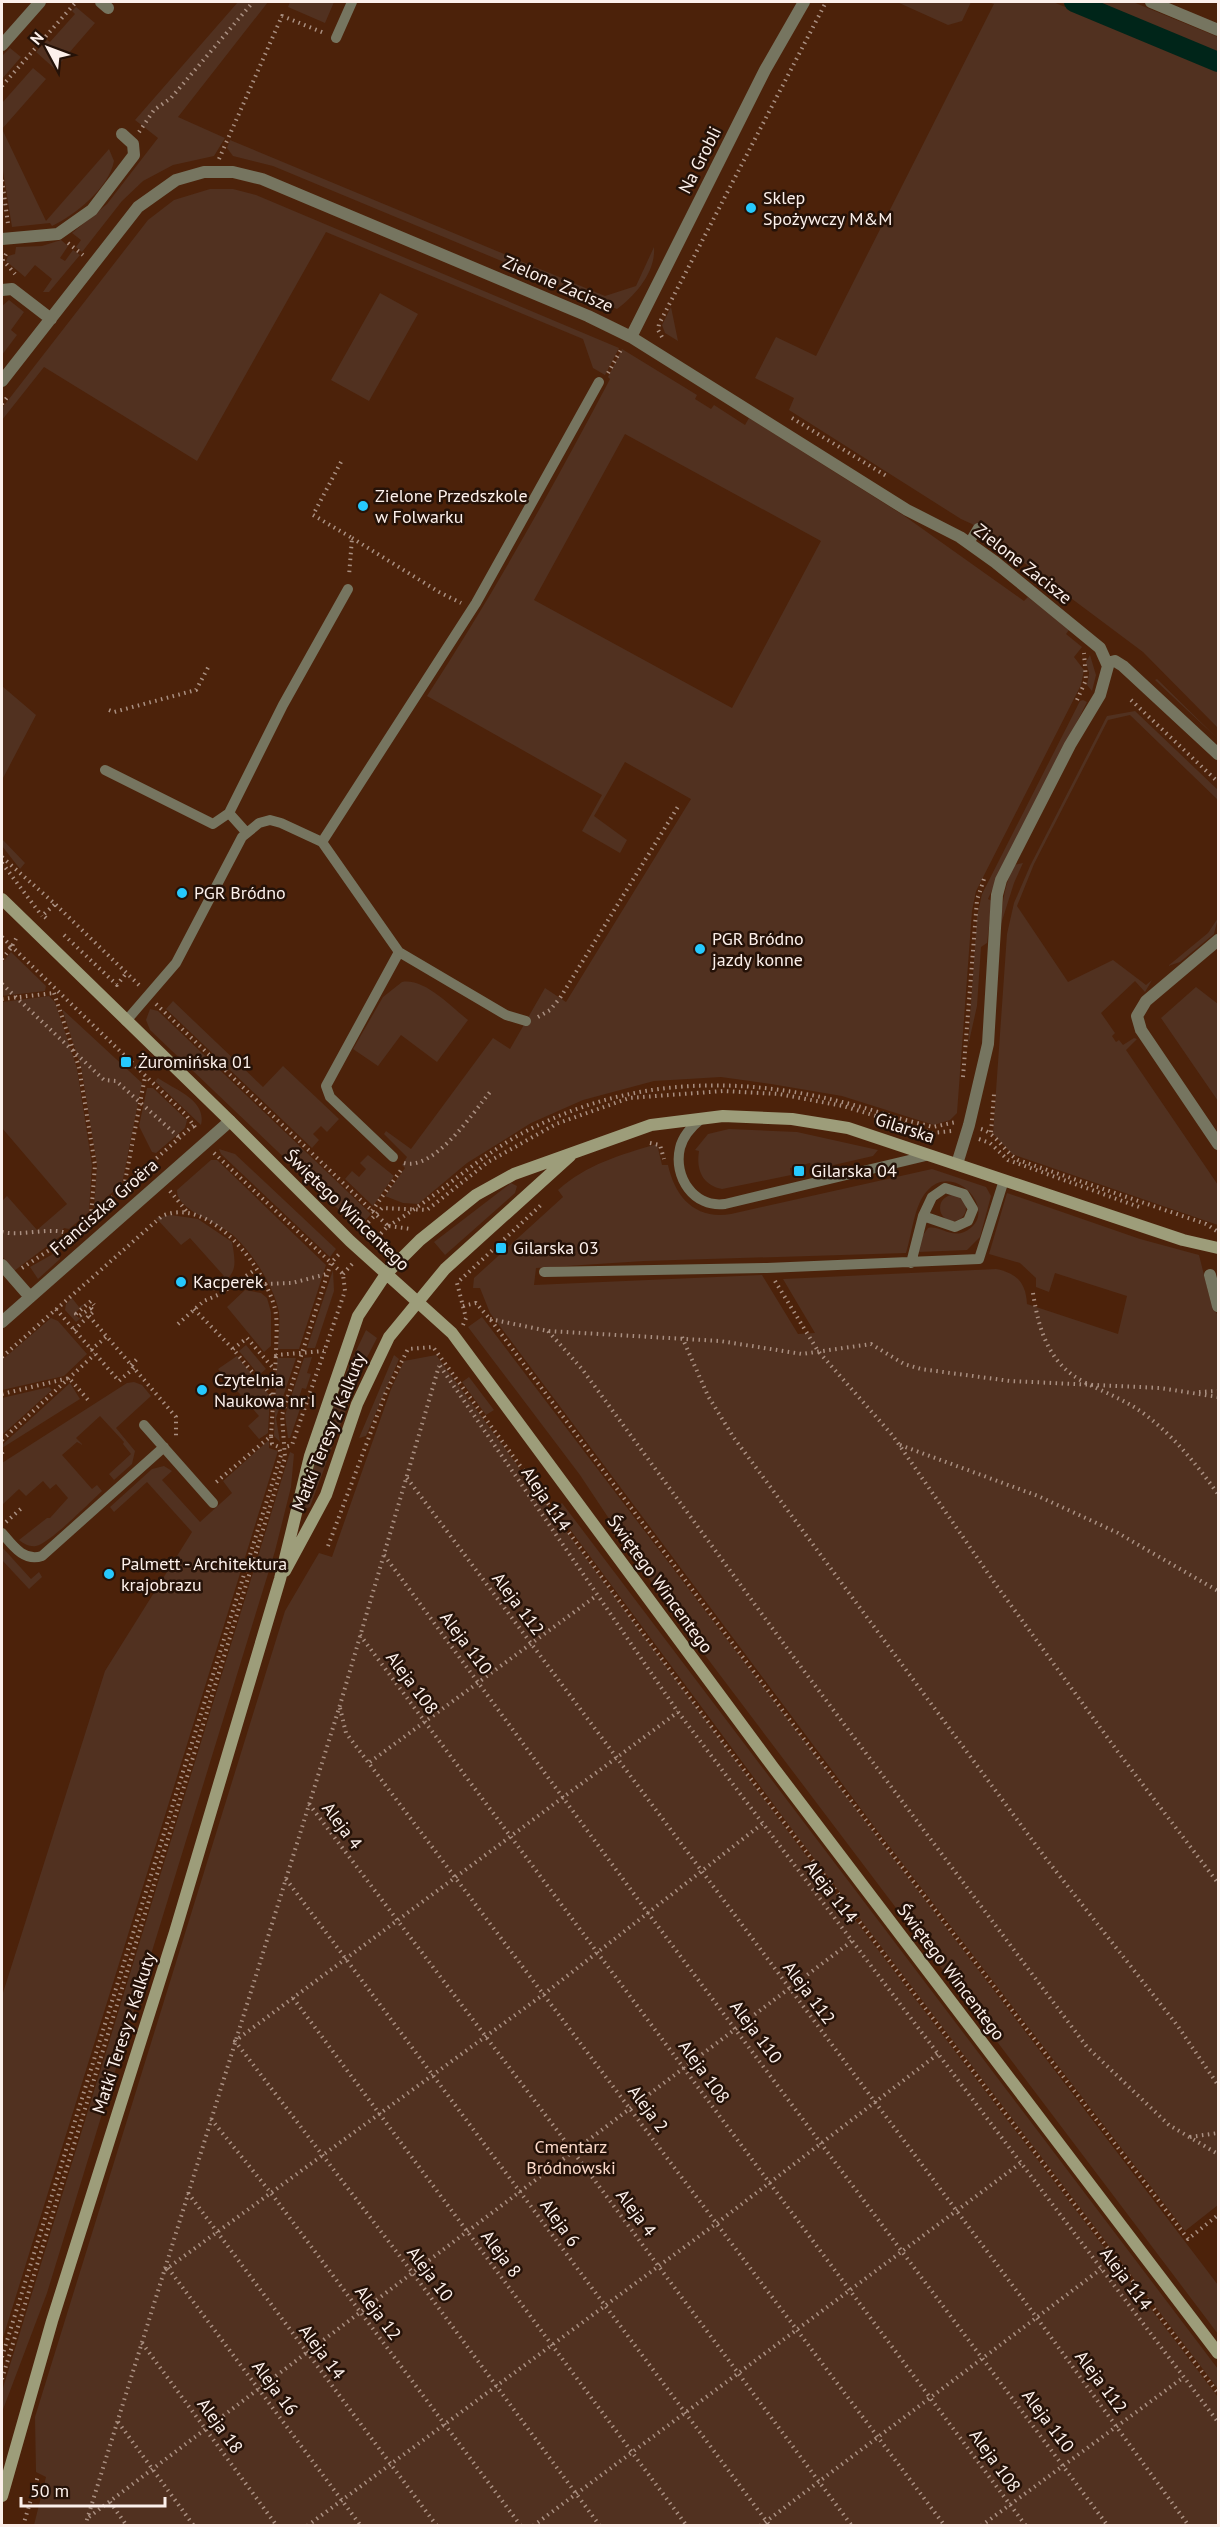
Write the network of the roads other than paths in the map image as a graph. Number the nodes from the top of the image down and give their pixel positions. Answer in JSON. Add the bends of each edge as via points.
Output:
{"nodes":[{"id":1,"x":40,"y":2,"type":"edge"},
{"id":2,"x":352,"y":2,"type":"edge"},
{"id":3,"x":804,"y":2,"type":"edge"},
{"id":4,"x":1151,"y":2,"type":"edge"},
{"id":5,"x":1218,"y":30,"type":"edge"},
{"id":6,"x":336,"y":38,"type":"road end"},
{"id":7,"x":2,"y":45,"type":"edge"},
{"id":8,"x":126,"y":138,"type":"road end"},
{"id":9,"x":2,"y":239,"type":"edge"},
{"id":10,"x":2,"y":290,"type":"edge"},
{"id":11,"x":51,"y":319,"type":"junction"},
{"id":12,"x":627,"y":342,"type":"junction"},
{"id":13,"x":2,"y":381,"type":"edge"},
{"id":14,"x":599,"y":382,"type":"road end"},
{"id":15,"x":978,"y":528,"type":"dead end"},
{"id":16,"x":969,"y":543,"type":"junction"},
{"id":17,"x":348,"y":589,"type":"dead end"},
{"id":18,"x":1108,"y":663,"type":"junction"},
{"id":19,"x":1218,"y":754,"type":"edge"},
{"id":20,"x":105,"y":770,"type":"dead end"},
{"id":21,"x":229,"y":813,"type":"junction"},
{"id":22,"x":246,"y":832,"type":"junction"},
{"id":23,"x":322,"y":842,"type":"junction"},
{"id":24,"x":2,"y":899,"type":"edge"},
{"id":25,"x":1218,"y":940,"type":"edge"},
{"id":26,"x":399,"y":952,"type":"junction"},
{"id":27,"x":526,"y":1021,"type":"road end"},
{"id":28,"x":126,"y":1022,"type":"junction"},
{"id":29,"x":702,"y":1118,"type":"junction"},
{"id":30,"x":230,"y":1120,"type":"junction"},
{"id":31,"x":1218,"y":1144,"type":"edge"},
{"id":32,"x":573,"y":1153,"type":"junction"},
{"id":33,"x":930,"y":1155,"type":"junction"},
{"id":34,"x":393,"y":1157,"type":"road end"},
{"id":35,"x":957,"y":1164,"type":"junction"},
{"id":36,"x":1004,"y":1180,"type":"junction"},
{"id":37,"x":923,"y":1216,"type":"junction"},
{"id":38,"x":1218,"y":1248,"type":"edge"},
{"id":39,"x":911,"y":1263,"type":"junction"},
{"id":40,"x":2,"y":1265,"type":"edge"},
{"id":41,"x":544,"y":1272,"type":"dead end"},
{"id":42,"x":386,"y":1274,"type":"junction"},
{"id":43,"x":1210,"y":1275,"type":"dead end"},
{"id":44,"x":30,"y":1297,"type":"junction"},
{"id":45,"x":418,"y":1302,"type":"junction"},
{"id":46,"x":1218,"y":1306,"type":"edge"},
{"id":47,"x":3,"y":1318,"type":"edge"},
{"id":48,"x":144,"y":1425,"type":"dead end"},
{"id":49,"x":164,"y":1447,"type":"junction"},
{"id":50,"x":213,"y":1503,"type":"dead end"},
{"id":51,"x":2,"y":1533,"type":"edge"},
{"id":52,"x":280,"y":1580,"type":"junction"},
{"id":53,"x":1218,"y":2353,"type":"edge"},
{"id":54,"x":2,"y":2496,"type":"edge"}],
"edges":[{"from":1,"to":7,"type":"street"},
{"from":2,"to":6,"type":"lane"},
{"from":3,"to":12,"type":"street","name":"Na Grobli","via":[[765,70]]},
{"from":4,"to":5,"type":"street"},
{"from":8,"to":9,"type":"street","via":[[134,155],[92,210],[58,234]]},
{"from":10,"to":11,"type":"street","via":[[12,289]]},
{"from":11,"to":12,"type":"street","name":"Zielone Zacisze","via":[[138,207],[176,180],[204,172],[233,172],[262,179],[588,315]]},
{"from":11,"to":13,"type":"street","name":"Zielone Zacisze"},
{"from":12,"to":16,"type":"street","name":"Zielone Zacisze","via":[[663,357],[907,510]]},
{"from":14,"to":23,"type":"lane","via":[[476,603]]},
{"from":15,"to":16,"type":"lane"},
{"from":16,"to":18,"type":"street","name":"Zielone Zacisze","via":[[1093,642]]},
{"from":17,"to":21,"type":"lane"},
{"from":18,"to":19,"type":"street","name":"Zielone Zacisze","via":[[1115,661],[1124,666]]},
{"from":18,"to":35,"type":"street","via":[[1100,695],[1001,880],[988,1044]]},
{"from":20,"to":21,"type":"lane","via":[[213,824]]},
{"from":21,"to":22,"type":"lane"},
{"from":22,"to":23,"type":"lane","via":[[270,820]]},
{"from":22,"to":28,"type":"lane","via":[[176,963]]},
{"from":23,"to":26,"type":"lane"},
{"from":24,"to":28,"type":"street","name":"Świętego Wincentego"},
{"from":25,"to":31,"type":"street","via":[[1146,1001],[1137,1016],[1141,1030]]},
{"from":26,"to":27,"type":"lane","via":[[507,1015]]},
{"from":26,"to":34,"type":"lane","via":[[326,1086],[330,1097]]},
{"from":28,"to":30,"type":"street","name":"Świętego Wincentego"},
{"from":29,"to":32,"type":"street","name":"Gilarska","via":[[651,1125]]},
{"from":29,"to":33,"type":"street","name":"Gilarska","via":[[754,1115],[848,1128]]},
{"from":29,"to":33,"type":"lane","via":[[683,1138],[679,1158],[690,1192],[701,1201],[716,1205]]},
{"from":30,"to":42,"type":"street","name":"Świętego Wincentego"},
{"from":30,"to":44,"type":"street","name":"Franciszka Groëra"},
{"from":32,"to":42,"type":"street","name":"Gilarska","via":[[532,1165],[491,1185],[420,1240]]},
{"from":32,"to":45,"type":"street","name":"Gilarska","via":[[446,1269]]},
{"from":33,"to":35,"type":"street","name":"Gilarska"},
{"from":35,"to":36,"type":"street","name":"Gilarska"},
{"from":36,"to":38,"type":"street","name":"Gilarska"},
{"from":36,"to":39,"type":"lane","via":[[979,1259]]},
{"from":37,"to":37,"type":"lane","via":[[955,1227],[968,1221],[973,1209],[964,1194],[945,1188],[932,1197]]},
{"from":37,"to":39,"type":"lane"},
{"from":39,"to":41,"type":"lane"},
{"from":40,"to":44,"type":"street"},
{"from":42,"to":45,"type":"street","name":"Świętego Wincentego"},
{"from":42,"to":52,"type":"street","name":"Matki Teresy z Kalkuty","via":[[358,1316],[310,1456]]},
{"from":43,"to":46,"type":"street"},
{"from":44,"to":47,"type":"street","name":"Franciszka Groëra"},
{"from":45,"to":52,"type":"street","name":"Matki Teresy z Kalkuty","via":[[389,1337],[357,1404],[319,1511]]},
{"from":45,"to":53,"type":"street","name":"Świętego Wincentego","via":[[452,1333],[772,1767]]},
{"from":48,"to":49,"type":"lane"},
{"from":49,"to":50,"type":"lane"},
{"from":49,"to":51,"type":"lane","via":[[42,1556],[24,1555]]},
{"from":52,"to":54,"type":"street","name":"Matki Teresy z Kalkuty"}]}
